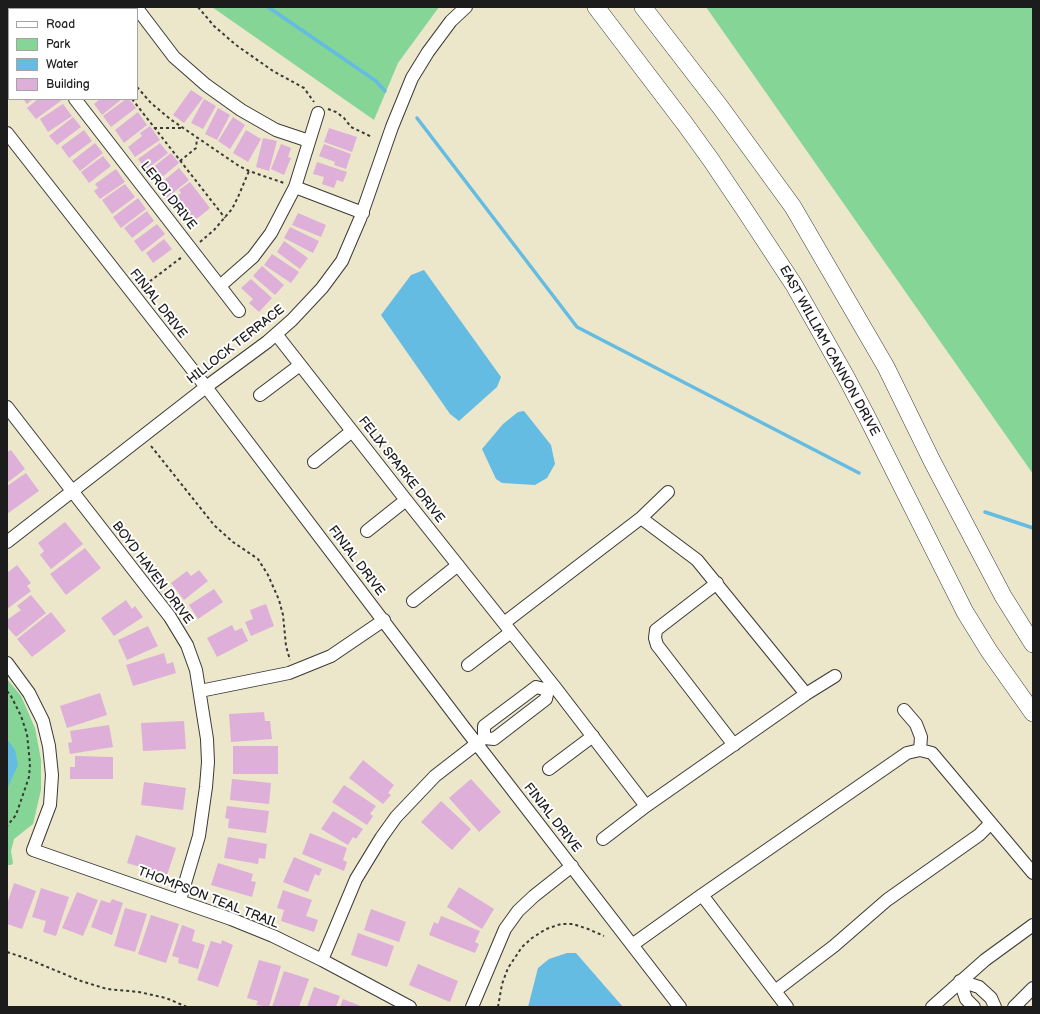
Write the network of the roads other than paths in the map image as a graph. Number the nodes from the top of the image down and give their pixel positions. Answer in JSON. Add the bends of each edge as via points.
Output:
{"nodes":[{"id":1,"x":466,"y":7,"type":"edge"},
{"id":2,"x":596,"y":7,"type":"edge"},
{"id":3,"x":643,"y":7,"type":"edge"},
{"id":4,"x":138,"y":10,"type":"edge"},
{"id":5,"x":76,"y":100,"type":"edge"},
{"id":6,"x":318,"y":108,"type":"road end"},
{"id":7,"x":7,"y":134,"type":"edge"},
{"id":8,"x":309,"y":141,"type":"junction"},
{"id":9,"x":290,"y":185,"type":"junction"},
{"id":10,"x":362,"y":212,"type":"junction"},
{"id":11,"x":220,"y":286,"type":"junction"},
{"id":12,"x":239,"y":311,"type":"dead end"},
{"id":13,"x":276,"y":334,"type":"junction"},
{"id":14,"x":300,"y":365,"type":"junction"},
{"id":15,"x":206,"y":387,"type":"junction"},
{"id":16,"x":260,"y":396,"type":"dead end"},
{"id":17,"x":7,"y":406,"type":"edge"},
{"id":18,"x":352,"y":431,"type":"junction"},
{"id":19,"x":314,"y":462,"type":"dead end"},
{"id":20,"x":72,"y":491,"type":"junction"},
{"id":21,"x":668,"y":492,"type":"dead end"},
{"id":22,"x":406,"y":500,"type":"junction"},
{"id":23,"x":641,"y":518,"type":"junction"},
{"id":24,"x":367,"y":531,"type":"dead end"},
{"id":25,"x":7,"y":542,"type":"edge"},
{"id":26,"x":458,"y":566,"type":"junction"},
{"id":27,"x":717,"y":583,"type":"junction"},
{"id":28,"x":413,"y":601,"type":"dead end"},
{"id":29,"x":384,"y":620,"type":"junction"},
{"id":30,"x":508,"y":628,"type":"junction"},
{"id":31,"x":1033,"y":644,"type":"edge"},
{"id":32,"x":7,"y":663,"type":"edge"},
{"id":33,"x":468,"y":665,"type":"dead end"},
{"id":34,"x":835,"y":676,"type":"dead end"},
{"id":35,"x":551,"y":688,"type":"junction"},
{"id":36,"x":200,"y":691,"type":"junction"},
{"id":37,"x":806,"y":694,"type":"junction"},
{"id":38,"x":904,"y":710,"type":"dead end"},
{"id":39,"x":1033,"y":713,"type":"edge"},
{"id":40,"x":593,"y":736,"type":"junction"},
{"id":41,"x":480,"y":741,"type":"junction"},
{"id":42,"x":734,"y":745,"type":"junction"},
{"id":43,"x":920,"y":750,"type":"junction"},
{"id":44,"x":549,"y":769,"type":"dead end"},
{"id":45,"x":646,"y":806,"type":"junction"},
{"id":46,"x":991,"y":824,"type":"junction"},
{"id":47,"x":603,"y":839,"type":"dead end"},
{"id":48,"x":572,"y":866,"type":"junction"},
{"id":49,"x":1033,"y":873,"type":"edge"},
{"id":50,"x":702,"y":895,"type":"junction"},
{"id":51,"x":180,"y":900,"type":"junction"},
{"id":52,"x":1033,"y":925,"type":"edge"},
{"id":53,"x":632,"y":945,"type":"junction"},
{"id":54,"x":322,"y":960,"type":"junction"},
{"id":55,"x":960,"y":981,"type":"junction"},
{"id":56,"x":1033,"y":988,"type":"edge"},
{"id":57,"x":775,"y":991,"type":"junction"},
{"id":58,"x":410,"y":1007,"type":"edge"},
{"id":59,"x":472,"y":1007,"type":"edge"},
{"id":60,"x":680,"y":1007,"type":"edge"},
{"id":61,"x":788,"y":1007,"type":"edge"},
{"id":62,"x":932,"y":1007,"type":"edge"},
{"id":63,"x":974,"y":1007,"type":"edge"},
{"id":64,"x":995,"y":1007,"type":"edge"},
{"id":65,"x":1014,"y":1007,"type":"edge"}],
"edges":[{"from":1,"to":10,"type":"street","name":"HILLOCK TERRACE","via":[[428,52],[412,78]]},
{"from":2,"to":39,"type":"street","name":"EAST WILLIAM CANNON DRIVE","via":[[712,160],[794,285],[843,370],[966,612],[989,651]]},
{"from":3,"to":31,"type":"street","via":[[793,207],[886,367],[1003,596]]},
{"from":4,"to":8,"type":"street","via":[[174,57],[206,85],[270,126]]},
{"from":5,"to":11,"type":"street","name":"LEROI DRIVE"},
{"from":6,"to":8,"type":"street"},
{"from":7,"to":15,"type":"street","name":"FINIAL DRIVE"},
{"from":8,"to":9,"type":"street"},
{"from":9,"to":10,"type":"street"},
{"from":9,"to":11,"type":"street","via":[[271,233],[253,257]]},
{"from":10,"to":13,"type":"street","name":"HILLOCK TERRACE","via":[[342,261],[322,288]]},
{"from":11,"to":12,"type":"street","name":"LEROI DRIVE"},
{"from":13,"to":14,"type":"street","name":"FELIX SPARKE DRIVE"},
{"from":13,"to":15,"type":"street","name":"HILLOCK TERRACE"},
{"from":14,"to":16,"type":"street"},
{"from":14,"to":18,"type":"street","name":"FELIX SPARKE DRIVE"},
{"from":15,"to":20,"type":"street","name":"HILLOCK TERRACE"},
{"from":15,"to":29,"type":"street","name":"FINIAL DRIVE"},
{"from":17,"to":20,"type":"street","name":"BOYD HAVEN DRIVE"},
{"from":18,"to":19,"type":"street"},
{"from":18,"to":22,"type":"street","name":"FELIX SPARKE DRIVE"},
{"from":20,"to":25,"type":"street","name":"HILLOCK TERRACE"},
{"from":20,"to":36,"type":"street","name":"BOYD HAVEN DRIVE","via":[[170,617],[187,645]]},
{"from":21,"to":23,"type":"street"},
{"from":22,"to":24,"type":"street"},
{"from":22,"to":26,"type":"street","name":"FELIX SPARKE DRIVE"},
{"from":23,"to":27,"type":"street","via":[[698,560]]},
{"from":23,"to":30,"type":"street"},
{"from":26,"to":28,"type":"street"},
{"from":26,"to":30,"type":"street","name":"FELIX SPARKE DRIVE"},
{"from":27,"to":37,"type":"street"},
{"from":27,"to":42,"type":"street","via":[[656,630],[655,638],[657,645]]},
{"from":29,"to":36,"type":"street","via":[[331,656],[289,673]]},
{"from":29,"to":41,"type":"street","name":"FINIAL DRIVE"},
{"from":30,"to":33,"type":"street"},
{"from":30,"to":35,"type":"street","name":"FELIX SPARKE DRIVE"},
{"from":32,"to":51,"type":"street","name":"THOMPSON TEAL TRAIL","via":[[29,693],[43,722],[49,746],[52,775],[50,804],[34,850]]},
{"from":34,"to":37,"type":"street"},
{"from":35,"to":40,"type":"street","name":"FELIX SPARKE DRIVE"},
{"from":35,"to":41,"type":"street","via":[[536,687],[484,726]]},
{"from":36,"to":51,"type":"street","name":"BOYD HAVEN DRIVE","via":[[207,739],[206,787],[199,836]]},
{"from":37,"to":42,"type":"street"},
{"from":38,"to":43,"type":"street","via":[[916,724],[921,737]]},
{"from":40,"to":44,"type":"street"},
{"from":40,"to":45,"type":"street","name":"FELIX SPARKE DRIVE"},
{"from":41,"to":48,"type":"street","name":"FINIAL DRIVE"},
{"from":41,"to":54,"type":"street","via":[[435,776],[396,817],[356,879]]},
{"from":42,"to":45,"type":"street"},
{"from":43,"to":46,"type":"street","via":[[932,753]]},
{"from":43,"to":50,"type":"street","via":[[907,753]]},
{"from":45,"to":47,"type":"street"},
{"from":46,"to":49,"type":"street"},
{"from":46,"to":57,"type":"street","via":[[887,900],[834,946]]},
{"from":48,"to":53,"type":"street","name":"FINIAL DRIVE"},
{"from":48,"to":59,"type":"street","via":[[518,911],[505,930]]},
{"from":50,"to":53,"type":"street"},
{"from":50,"to":57,"type":"street"},
{"from":51,"to":54,"type":"street","name":"THOMPSON TEAL TRAIL","via":[[273,936]]},
{"from":52,"to":55,"type":"street"},
{"from":53,"to":60,"type":"street","name":"FINIAL DRIVE"},
{"from":54,"to":58,"type":"street","name":"THOMPSON TEAL TRAIL"},
{"from":55,"to":62,"type":"street"},
{"from":55,"to":63,"type":"street","via":[[966,999]]},
{"from":55,"to":64,"type":"street","via":[[979,986],[991,998]]},
{"from":56,"to":65,"type":"street"},
{"from":57,"to":61,"type":"street"}]}
